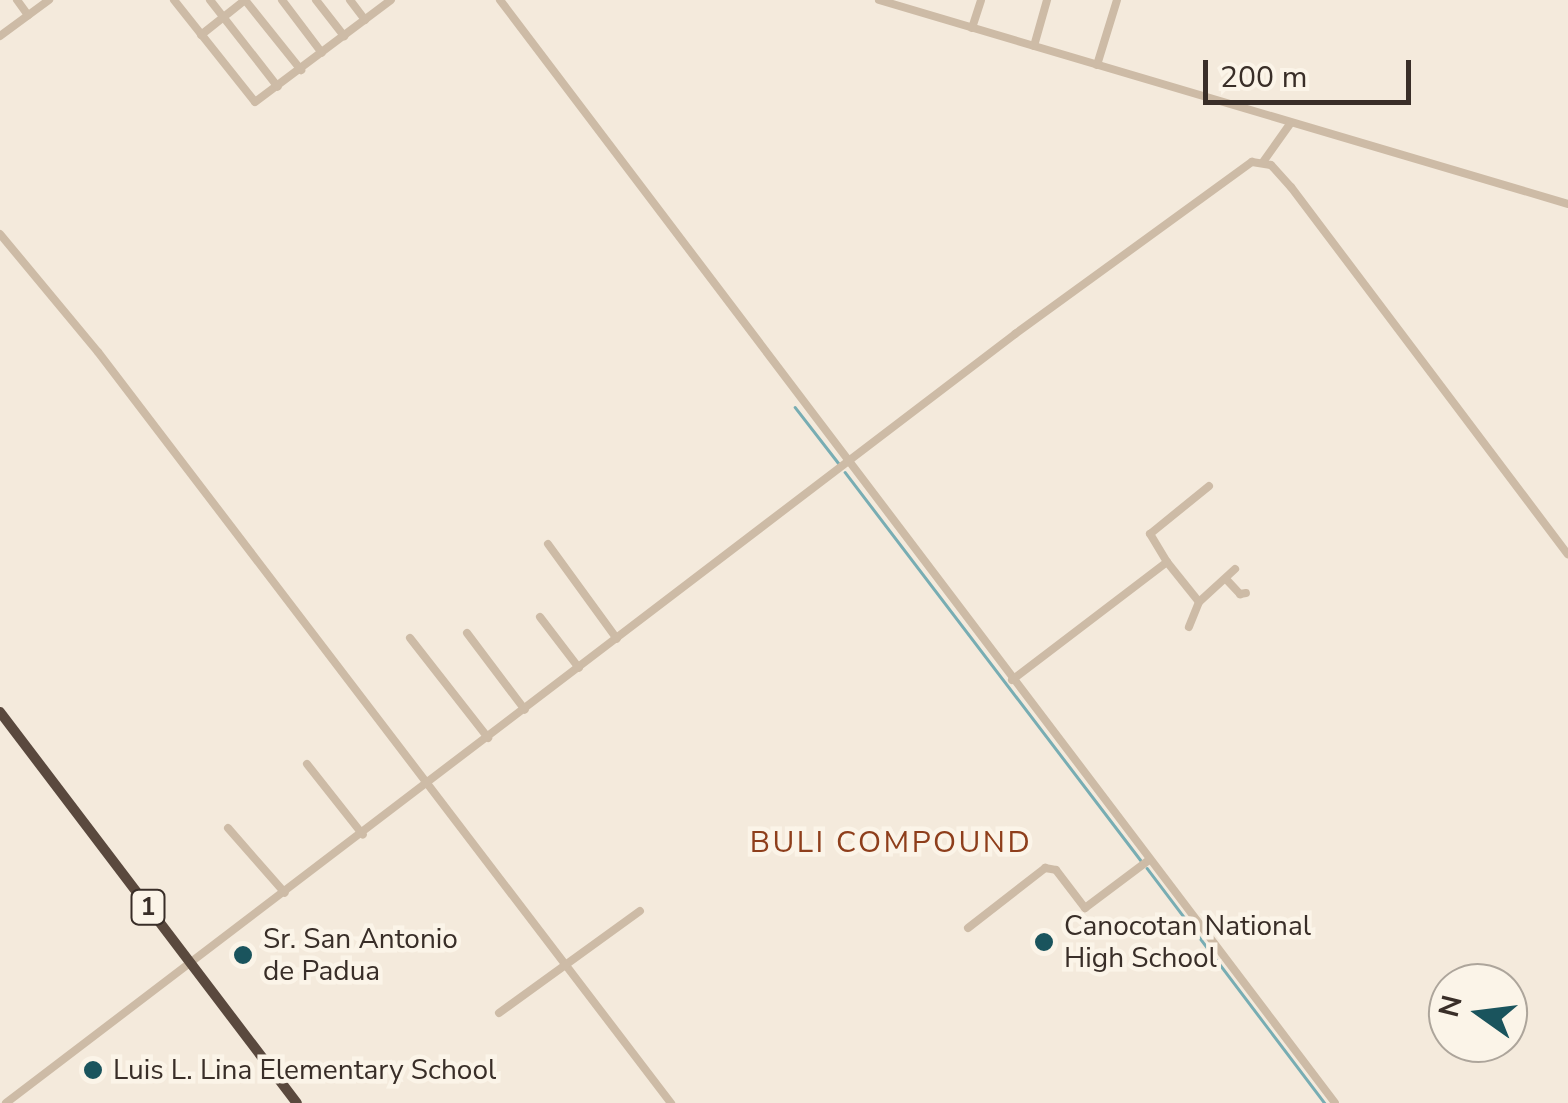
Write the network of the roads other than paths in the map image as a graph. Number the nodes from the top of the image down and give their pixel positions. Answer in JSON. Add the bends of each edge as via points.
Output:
{"nodes":[{"id":1,"x":17,"y":0,"type":"edge"},
{"id":2,"x":49,"y":0,"type":"edge"},
{"id":3,"x":174,"y":0,"type":"edge"},
{"id":4,"x":210,"y":0,"type":"edge"},
{"id":5,"x":245,"y":0,"type":"edge"},
{"id":6,"x":282,"y":0,"type":"edge"},
{"id":7,"x":316,"y":0,"type":"edge"},
{"id":8,"x":350,"y":0,"type":"edge"},
{"id":9,"x":500,"y":0,"type":"edge"},
{"id":10,"x":879,"y":0,"type":"edge"},
{"id":11,"x":917,"y":0,"type":"edge"},
{"id":12,"x":981,"y":0,"type":"edge"},
{"id":13,"x":1047,"y":0,"type":"edge"},
{"id":14,"x":1118,"y":0,"type":"edge"},
{"id":15,"x":387,"y":1,"type":"edge"},
{"id":16,"x":914,"y":10,"type":"junction"},
{"id":17,"x":28,"y":15,"type":"junction"},
{"id":18,"x":223,"y":16,"type":"junction"},
{"id":19,"x":366,"y":20,"type":"junction"},
{"id":20,"x":972,"y":28,"type":"junction"},
{"id":21,"x":201,"y":35,"type":"junction"},
{"id":22,"x":0,"y":36,"type":"edge"},
{"id":23,"x":344,"y":36,"type":"junction"},
{"id":24,"x":1034,"y":46,"type":"junction"},
{"id":25,"x":322,"y":53,"type":"junction"},
{"id":26,"x":1098,"y":64,"type":"junction"},
{"id":27,"x":301,"y":70,"type":"junction"},
{"id":28,"x":278,"y":88,"type":"junction"},
{"id":29,"x":1290,"y":124,"type":"junction"},
{"id":30,"x":1263,"y":162,"type":"junction"},
{"id":31,"x":1568,"y":204,"type":"edge"},
{"id":32,"x":0,"y":234,"type":"edge"},
{"id":33,"x":849,"y":464,"type":"junction"},
{"id":34,"x":1209,"y":486,"type":"dead end"},
{"id":35,"x":548,"y":544,"type":"dead end"},
{"id":36,"x":1568,"y":554,"type":"edge"},
{"id":37,"x":1167,"y":562,"type":"junction"},
{"id":38,"x":1235,"y":569,"type":"dead end"},
{"id":39,"x":1226,"y":579,"type":"junction"},
{"id":40,"x":1246,"y":592,"type":"dead end"},
{"id":41,"x":1199,"y":602,"type":"junction"},
{"id":42,"x":540,"y":617,"type":"dead end"},
{"id":43,"x":1189,"y":628,"type":"dead end"},
{"id":44,"x":467,"y":633,"type":"dead end"},
{"id":45,"x":410,"y":638,"type":"dead end"},
{"id":46,"x":617,"y":639,"type":"junction"},
{"id":47,"x":580,"y":668,"type":"junction"},
{"id":48,"x":1012,"y":680,"type":"junction"},
{"id":49,"x":525,"y":710,"type":"junction"},
{"id":50,"x":0,"y":712,"type":"edge"},
{"id":51,"x":488,"y":738,"type":"junction"},
{"id":52,"x":307,"y":764,"type":"dead end"},
{"id":53,"x":429,"y":784,"type":"junction"},
{"id":54,"x":228,"y":828,"type":"dead end"},
{"id":55,"x":362,"y":835,"type":"junction"},
{"id":56,"x":1150,"y":860,"type":"junction"},
{"id":57,"x":285,"y":893,"type":"junction"},
{"id":58,"x":640,"y":912,"type":"dead end"},
{"id":59,"x":968,"y":928,"type":"dead end"},
{"id":60,"x":192,"y":965,"type":"junction"},
{"id":61,"x":566,"y":966,"type":"junction"},
{"id":62,"x":500,"y":1013,"type":"dead end"},
{"id":63,"x":6,"y":1103,"type":"edge"},
{"id":64,"x":296,"y":1103,"type":"edge"},
{"id":65,"x":671,"y":1103,"type":"edge"},
{"id":66,"x":1336,"y":1103,"type":"edge"}],
"edges":[{"from":1,"to":17,"type":"street"},
{"from":2,"to":17,"type":"street"},
{"from":3,"to":21,"type":"street"},
{"from":4,"to":18,"type":"street"},
{"from":5,"to":18,"type":"street"},
{"from":5,"to":27,"type":"street"},
{"from":6,"to":25,"type":"street"},
{"from":7,"to":23,"type":"street"},
{"from":8,"to":19,"type":"street"},
{"from":9,"to":33,"type":"street"},
{"from":10,"to":16,"type":"street"},
{"from":11,"to":16,"type":"street"},
{"from":12,"to":20,"type":"street"},
{"from":13,"to":24,"type":"street"},
{"from":14,"to":26,"type":"street"},
{"from":15,"to":19,"type":"street"},
{"from":16,"to":20,"type":"street"},
{"from":17,"to":22,"type":"street"},
{"from":18,"to":21,"type":"street"},
{"from":18,"to":28,"type":"street"},
{"from":19,"to":23,"type":"street"},
{"from":20,"to":24,"type":"street"},
{"from":21,"to":28,"type":"street","via":[[253,102]]},
{"from":23,"to":25,"type":"street"},
{"from":24,"to":26,"type":"street"},
{"from":25,"to":27,"type":"street"},
{"from":26,"to":29,"type":"street"},
{"from":27,"to":28,"type":"street"},
{"from":29,"to":30,"type":"street"},
{"from":29,"to":31,"type":"street"},
{"from":30,"to":33,"type":"street","via":[[1252,162],[1014,334]]},
{"from":30,"to":36,"type":"street","via":[[1338,246]]},
{"from":32,"to":53,"type":"street"},
{"from":33,"to":46,"type":"street"},
{"from":33,"to":48,"type":"street"},
{"from":34,"to":37,"type":"street","via":[[1150,534]]},
{"from":35,"to":46,"type":"street"},
{"from":37,"to":41,"type":"street"},
{"from":37,"to":48,"type":"street"},
{"from":38,"to":39,"type":"street"},
{"from":39,"to":40,"type":"street"},
{"from":39,"to":41,"type":"street"},
{"from":41,"to":43,"type":"street"},
{"from":42,"to":47,"type":"street"},
{"from":44,"to":49,"type":"street"},
{"from":45,"to":51,"type":"street"},
{"from":46,"to":47,"type":"street"},
{"from":47,"to":49,"type":"street"},
{"from":48,"to":56,"type":"street"},
{"from":49,"to":51,"type":"street"},
{"from":50,"to":60,"type":"highway","number":"1"},
{"from":51,"to":53,"type":"street"},
{"from":52,"to":55,"type":"street"},
{"from":53,"to":55,"type":"street"},
{"from":53,"to":61,"type":"street"},
{"from":54,"to":57,"type":"street"},
{"from":55,"to":57,"type":"street"},
{"from":56,"to":59,"type":"street","via":[[1085,908],[1056,870],[1045,868]]},
{"from":56,"to":66,"type":"street"},
{"from":57,"to":60,"type":"street"},
{"from":58,"to":61,"type":"street"},
{"from":60,"to":63,"type":"street"},
{"from":60,"to":64,"type":"highway","number":"1"},
{"from":61,"to":62,"type":"street"},
{"from":61,"to":65,"type":"street"}]}
